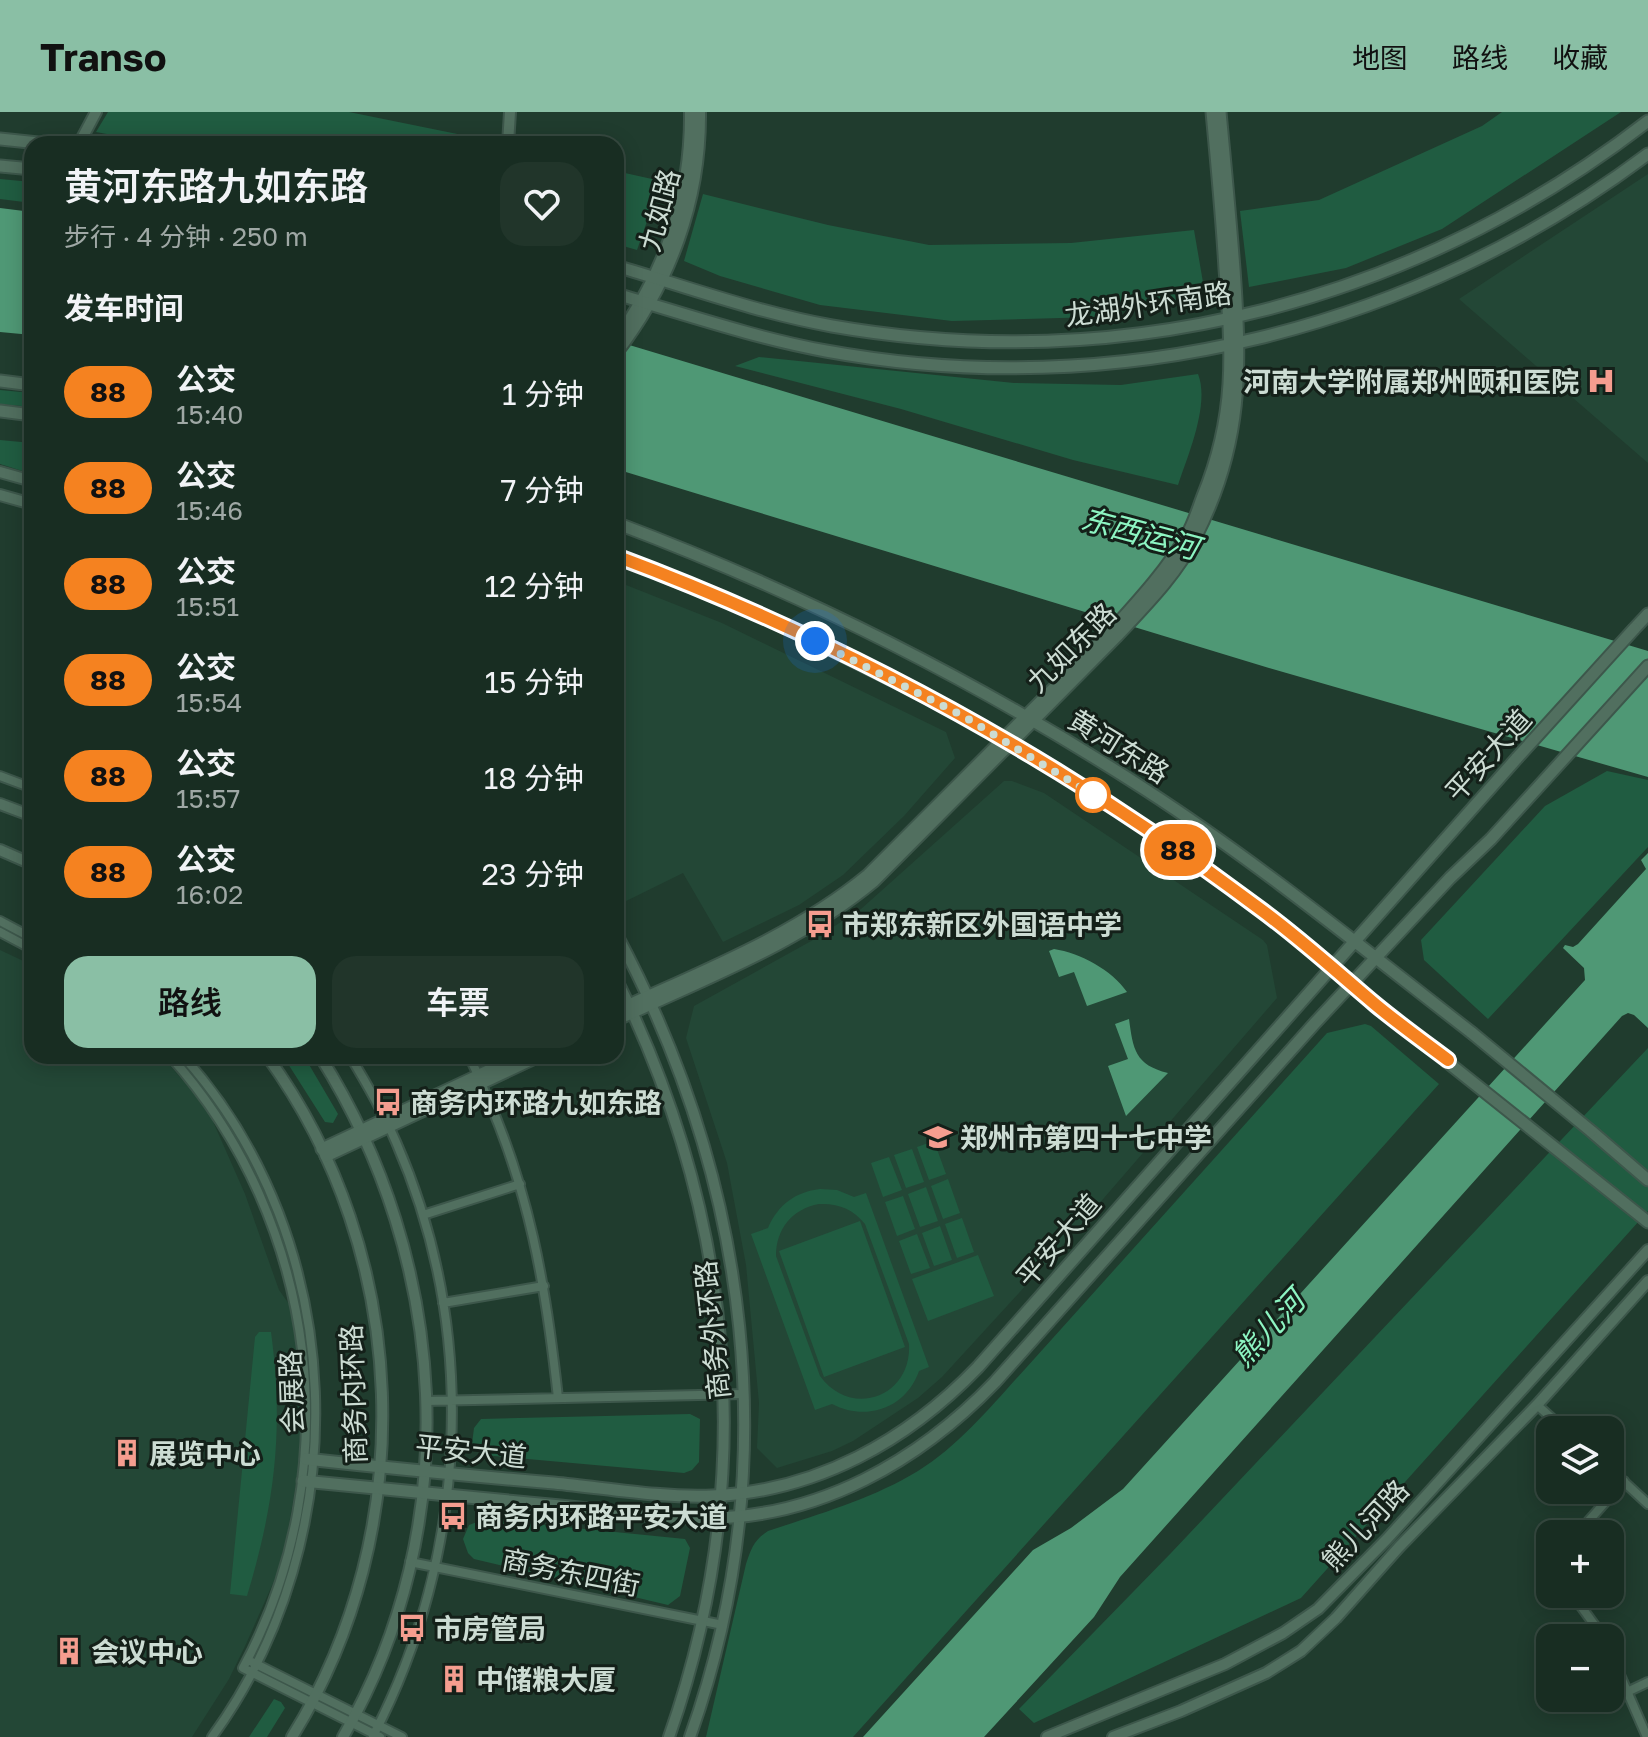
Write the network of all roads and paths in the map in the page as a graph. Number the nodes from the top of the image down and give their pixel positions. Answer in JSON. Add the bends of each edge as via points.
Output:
{"nodes":[{"id":1,"x":96,"y":112,"type":"edge"},
{"id":2,"x":510,"y":112,"type":"edge"},
{"id":3,"x":690,"y":112,"type":"edge"},
{"id":4,"x":700,"y":112,"type":"edge"},
{"id":5,"x":1212,"y":112,"type":"edge"},
{"id":6,"x":1220,"y":112,"type":"edge"},
{"id":7,"x":1648,"y":121,"type":"edge"},
{"id":8,"x":83,"y":136,"type":"edge"},
{"id":9,"x":508,"y":136,"type":"edge"},
{"id":10,"x":0,"y":139,"type":"edge"},
{"id":11,"x":24,"y":142,"type":"edge"},
{"id":12,"x":1648,"y":154,"type":"edge"},
{"id":13,"x":0,"y":166,"type":"edge"},
{"id":14,"x":24,"y":168,"type":"edge"},
{"id":15,"x":624,"y":268,"type":"edge"},
{"id":16,"x":658,"y":279,"type":"junction"},
{"id":17,"x":624,"y":296,"type":"edge"},
{"id":18,"x":646,"y":302,"type":"junction"},
{"id":19,"x":1233,"y":318,"type":"junction"},
{"id":20,"x":630,"y":327,"type":"junction"},
{"id":21,"x":624,"y":332,"type":"edge"},
{"id":22,"x":624,"y":339,"type":"edge"},
{"id":23,"x":1235,"y":345,"type":"junction"},
{"id":24,"x":0,"y":381,"type":"edge"},
{"id":25,"x":24,"y":384,"type":"edge"},
{"id":26,"x":0,"y":411,"type":"edge"},
{"id":27,"x":24,"y":414,"type":"edge"},
{"id":28,"x":0,"y":472,"type":"edge"},
{"id":29,"x":24,"y":479,"type":"edge"},
{"id":30,"x":0,"y":495,"type":"edge"},
{"id":31,"x":24,"y":502,"type":"edge"},
{"id":32,"x":624,"y":526,"type":"edge"},
{"id":33,"x":624,"y":559,"type":"edge"},
{"id":34,"x":1648,"y":614,"type":"edge"},
{"id":35,"x":1648,"y":666,"type":"edge"},
{"id":36,"x":1029,"y":718,"type":"junction"},
{"id":37,"x":1006,"y":741,"type":"junction"},
{"id":38,"x":0,"y":776,"type":"edge"},
{"id":39,"x":24,"y":785,"type":"edge"},
{"id":40,"x":0,"y":804,"type":"edge"},
{"id":41,"x":24,"y":813,"type":"edge"},
{"id":42,"x":0,"y":850,"type":"edge"},
{"id":43,"x":24,"y":860,"type":"edge"},
{"id":44,"x":0,"y":921,"type":"edge"},
{"id":45,"x":0,"y":932,"type":"edge"},
{"id":46,"x":24,"y":934,"type":"edge"},
{"id":47,"x":1355,"y":942,"type":"junction"},
{"id":48,"x":24,"y":945,"type":"edge"},
{"id":49,"x":624,"y":949,"type":"edge"},
{"id":50,"x":1376,"y":958,"type":"junction"},
{"id":51,"x":1332,"y":966,"type":"junction"},
{"id":52,"x":1352,"y":984,"type":"junction"},
{"id":53,"x":624,"y":994,"type":"edge"},
{"id":54,"x":650,"y":1000,"type":"junction"},
{"id":55,"x":631,"y":1008,"type":"junction"},
{"id":56,"x":624,"y":1009,"type":"edge"},
{"id":57,"x":624,"y":1014,"type":"edge"},
{"id":58,"x":176,"y":1064,"type":"edge"},
{"id":59,"x":189,"y":1064,"type":"edge"},
{"id":60,"x":272,"y":1064,"type":"edge"},
{"id":61,"x":324,"y":1064,"type":"edge"},
{"id":62,"x":354,"y":1064,"type":"edge"},
{"id":63,"x":473,"y":1064,"type":"edge"},
{"id":64,"x":506,"y":1064,"type":"edge"},
{"id":65,"x":518,"y":1064,"type":"edge"},
{"id":66,"x":480,"y":1079,"type":"junction"},
{"id":67,"x":387,"y":1123,"type":"junction"},
{"id":68,"x":363,"y":1134,"type":"junction"},
{"id":69,"x":324,"y":1153,"type":"junction"},
{"id":70,"x":1648,"y":1180,"type":"edge"},
{"id":71,"x":520,"y":1184,"type":"junction"},
{"id":72,"x":423,"y":1215,"type":"junction"},
{"id":73,"x":1648,"y":1222,"type":"edge"},
{"id":74,"x":1648,"y":1250,"type":"edge"},
{"id":75,"x":1648,"y":1281,"type":"edge"},
{"id":76,"x":544,"y":1286,"type":"junction"},
{"id":77,"x":443,"y":1303,"type":"junction"},
{"id":78,"x":724,"y":1394,"type":"junction"},
{"id":79,"x":744,"y":1394,"type":"junction"},
{"id":80,"x":558,"y":1398,"type":"junction"},
{"id":81,"x":452,"y":1400,"type":"junction"},
{"id":82,"x":426,"y":1401,"type":"junction"},
{"id":83,"x":1537,"y":1405,"type":"junction"},
{"id":84,"x":1549,"y":1416,"type":"edge"},
{"id":85,"x":310,"y":1460,"type":"junction"},
{"id":86,"x":381,"y":1467,"type":"junction"},
{"id":87,"x":424,"y":1471,"type":"junction"},
{"id":88,"x":450,"y":1473,"type":"junction"},
{"id":89,"x":1624,"y":1481,"type":"edge"},
{"id":90,"x":308,"y":1482,"type":"junction"},
{"id":91,"x":379,"y":1488,"type":"junction"},
{"id":92,"x":422,"y":1493,"type":"junction"},
{"id":93,"x":740,"y":1493,"type":"junction"},
{"id":94,"x":448,"y":1495,"type":"junction"},
{"id":95,"x":720,"y":1495,"type":"junction"},
{"id":96,"x":1604,"y":1504,"type":"edge"},
{"id":97,"x":1648,"y":1504,"type":"edge"},
{"id":98,"x":738,"y":1516,"type":"junction"},
{"id":99,"x":718,"y":1518,"type":"junction"},
{"id":100,"x":1589,"y":1520,"type":"edge"},
{"id":101,"x":1387,"y":1539,"type":"junction"},
{"id":102,"x":1399,"y":1547,"type":"junction"},
{"id":103,"x":410,"y":1562,"type":"junction"},
{"id":104,"x":435,"y":1567,"type":"junction"},
{"id":105,"x":703,"y":1620,"type":"junction"},
{"id":106,"x":723,"y":1625,"type":"junction"},
{"id":107,"x":250,"y":1666,"type":"junction"},
{"id":108,"x":1648,"y":1682,"type":"edge"},
{"id":109,"x":1624,"y":1685,"type":"edge"},
{"id":110,"x":1627,"y":1692,"type":"junction"},
{"id":111,"x":314,"y":1698,"type":"junction"},
{"id":112,"x":353,"y":1718,"type":"junction"},
{"id":113,"x":376,"y":1733,"type":"edge"},
{"id":114,"x":212,"y":1737,"type":"edge"},
{"id":115,"x":292,"y":1737,"type":"edge"},
{"id":116,"x":343,"y":1737,"type":"edge"},
{"id":117,"x":402,"y":1737,"type":"edge"},
{"id":118,"x":669,"y":1737,"type":"edge"},
{"id":119,"x":690,"y":1737,"type":"edge"},
{"id":120,"x":1047,"y":1737,"type":"edge"},
{"id":121,"x":1113,"y":1737,"type":"edge"},
{"id":122,"x":1647,"y":1737,"type":"edge"}],
"edges":[{"from":1,"to":8,"type":"street"},
{"from":2,"to":9,"type":"street"},
{"from":3,"to":16,"type":"street","name":"九如路","via":[[685,181]]},
{"from":4,"to":16,"type":"street","name":"九如路","via":[[694,183],[676,251]]},
{"from":5,"to":19,"type":"main road","name":"九如东路"},
{"from":6,"to":19,"type":"main road","name":"九如东路"},
{"from":7,"to":19,"type":"main road","name":"龙湖外环南路","via":[[1556,185],[1459,240],[1321,295]]},
{"from":10,"to":11,"type":"main road"},
{"from":12,"to":23,"type":"main road","name":"龙湖外环南路","via":[[1558,215],[1470,264],[1329,320]]},
{"from":13,"to":14,"type":"main road"},
{"from":15,"to":16,"type":"main road","name":"龙湖外环南路"},
{"from":16,"to":18,"type":"street","name":"九如路"},
{"from":16,"to":19,"type":"main road","name":"龙湖外环南路","via":[[831,326],[929,339],[1059,341],[1160,332]]},
{"from":17,"to":18,"type":"main road","name":"龙湖外环南路"},
{"from":18,"to":20,"type":"street","name":"九如路"},
{"from":18,"to":23,"type":"main road","name":"龙湖外环南路","via":[[813,349],[939,366],[1060,367]]},
{"from":19,"to":23,"type":"main road","name":"九如东路"},
{"from":20,"to":21,"type":"street","name":"九如路"},
{"from":20,"to":22,"type":"street","name":"九如路"},
{"from":23,"to":36,"type":"main road","name":"九如东路","via":[[1219,453],[1208,496],[1189,532],[1111,636]]},
{"from":24,"to":25,"type":"main road"},
{"from":26,"to":27,"type":"main road"},
{"from":28,"to":29,"type":"street"},
{"from":30,"to":31,"type":"street"},
{"from":32,"to":36,"type":"main road","name":"黄河东路","via":[[778,589]]},
{"from":33,"to":37,"type":"main road","name":"黄河东路","via":[[765,617]]},
{"from":34,"to":47,"type":"main road","name":"平安大道","bridge":true},
{"from":35,"to":50,"type":"main road","name":"平安大道"},
{"from":36,"to":37,"type":"main road","name":"九如东路"},
{"from":36,"to":47,"type":"main road","name":"黄河东路","via":[[1184,816]]},
{"from":37,"to":51,"type":"main road","name":"黄河东路","via":[[1154,834]]},
{"from":37,"to":54,"type":"main road","name":"九如东路","via":[[835,902]]},
{"from":38,"to":39,"type":"street"},
{"from":40,"to":41,"type":"street"},
{"from":42,"to":43,"type":"street"},
{"from":44,"to":46,"type":"street"},
{"from":45,"to":48,"type":"street"},
{"from":47,"to":50,"type":"main road","name":"黄河东路"},
{"from":47,"to":51,"type":"main road","name":"平安大道"},
{"from":49,"to":54,"type":"street","name":"商务外环路"},
{"from":50,"to":52,"type":"main road","name":"平安大道"},
{"from":50,"to":70,"type":"main road","name":"黄河东路","bridge":true},
{"from":51,"to":52,"type":"main road","name":"黄河东路"},
{"from":51,"to":93,"type":"main road","name":"平安大道","via":[[948,1397],[901,1434],[848,1463],[786,1485]]},
{"from":52,"to":73,"type":"main road","name":"黄河东路"},
{"from":52,"to":98,"type":"main road","name":"平安大道","via":[[995,1382],[943,1431],[857,1484],[791,1507]]},
{"from":53,"to":55,"type":"street","name":"商务外环路"},
{"from":54,"to":55,"type":"main road","name":"九如东路"},
{"from":54,"to":79,"type":"street","name":"商务外环路","via":[[683,1080],[717,1189],[735,1287]]},
{"from":55,"to":56,"type":"main road","name":"九如东路"},
{"from":55,"to":57,"type":"main road","name":"九如东路"},
{"from":55,"to":78,"type":"street","name":"商务外环路","via":[[664,1086],[697,1194],[715,1289]]},
{"from":58,"to":85,"type":"street","name":"会展路","via":[[229,1133],[278,1243],[302,1337]]},
{"from":59,"to":85,"type":"street","name":"会展路","via":[[237,1128],[288,1240],[312,1336],[316,1383]]},
{"from":60,"to":69,"type":"street","name":"商务内环路"},
{"from":61,"to":68,"type":"street"},
{"from":62,"to":67,"type":"street"},
{"from":63,"to":66,"type":"street"},
{"from":64,"to":66,"type":"main road"},
{"from":65,"to":66,"type":"main road"},
{"from":66,"to":67,"type":"main road"},
{"from":66,"to":71,"type":"street"},
{"from":67,"to":68,"type":"main road"},
{"from":67,"to":72,"type":"street"},
{"from":68,"to":69,"type":"main road"},
{"from":68,"to":82,"type":"street","via":[[405,1244],[423,1345]]},
{"from":69,"to":86,"type":"street","name":"商务内环路","via":[[355,1231],[374,1306],[382,1379]]},
{"from":71,"to":72,"type":"street"},
{"from":71,"to":76,"type":"street"},
{"from":72,"to":77,"type":"street"},
{"from":74,"to":101,"type":"street","name":"熊儿河路"},
{"from":75,"to":83,"type":"street","name":"熊儿河路"},
{"from":76,"to":77,"type":"street"},
{"from":76,"to":80,"type":"street"},
{"from":77,"to":81,"type":"street"},
{"from":78,"to":79,"type":"street"},
{"from":78,"to":80,"type":"street"},
{"from":78,"to":95,"type":"street","name":"商务外环路"},
{"from":79,"to":93,"type":"street","name":"商务外环路"},
{"from":80,"to":81,"type":"street"},
{"from":81,"to":82,"type":"street"},
{"from":81,"to":88,"type":"street"},
{"from":82,"to":87,"type":"street"},
{"from":83,"to":84,"type":"street"},
{"from":83,"to":102,"type":"street","name":"熊儿河路"},
{"from":85,"to":86,"type":"main road","name":"平安大道"},
{"from":85,"to":90,"type":"street","name":"会展路"},
{"from":86,"to":87,"type":"main road","name":"平安大道"},
{"from":86,"to":91,"type":"street","name":"商务内环路"},
{"from":87,"to":88,"type":"main road","name":"平安大道"},
{"from":87,"to":92,"type":"street"},
{"from":88,"to":94,"type":"street"},
{"from":88,"to":95,"type":"main road","name":"平安大道"},
{"from":89,"to":97,"type":"street"},
{"from":90,"to":91,"type":"main road","name":"平安大道"},
{"from":90,"to":107,"type":"street","name":"会展路","via":[[278,1593]]},
{"from":91,"to":92,"type":"main road","name":"平安大道"},
{"from":91,"to":111,"type":"street","name":"商务内环路","via":[[356,1594]]},
{"from":92,"to":94,"type":"main road","name":"平安大道"},
{"from":92,"to":103,"type":"street"},
{"from":93,"to":95,"type":"main road","name":"平安大道"},
{"from":93,"to":98,"type":"street","name":"商务外环路"},
{"from":94,"to":99,"type":"main road","name":"平安大道"},
{"from":94,"to":104,"type":"street"},
{"from":95,"to":99,"type":"street","name":"商务外环路"},
{"from":96,"to":100,"type":"street"},
{"from":98,"to":99,"type":"main road","name":"平安大道"},
{"from":98,"to":106,"type":"street","name":"商务外环路"},
{"from":99,"to":105,"type":"street","name":"商务外环路"},
{"from":101,"to":102,"type":"street"},
{"from":101,"to":120,"type":"street","name":"熊儿河路","via":[[1329,1600],[1283,1633],[1225,1664]]},
{"from":102,"to":121,"type":"street","name":"熊儿河路","via":[[1301,1651],[1266,1673]]},
{"from":103,"to":104,"type":"street","name":"商务东四街"},
{"from":103,"to":112,"type":"street","via":[[387,1641]]},
{"from":104,"to":105,"type":"street","name":"商务东四街"},
{"from":104,"to":113,"type":"street","via":[[411,1650]]},
{"from":105,"to":106,"type":"street","name":"商务东四街"},
{"from":105,"to":118,"type":"street","name":"商务外环路"},
{"from":106,"to":119,"type":"street","name":"商务外环路"},
{"from":107,"to":111,"type":"street"},
{"from":107,"to":114,"type":"street","name":"会展路"},
{"from":108,"to":110,"type":"street"},
{"from":109,"to":110,"type":"street"},
{"from":110,"to":122,"type":"street"},
{"from":111,"to":112,"type":"street"},
{"from":111,"to":115,"type":"street","name":"商务内环路"},
{"from":112,"to":113,"type":"street"},
{"from":112,"to":116,"type":"street"},
{"from":113,"to":117,"type":"street"}]}
